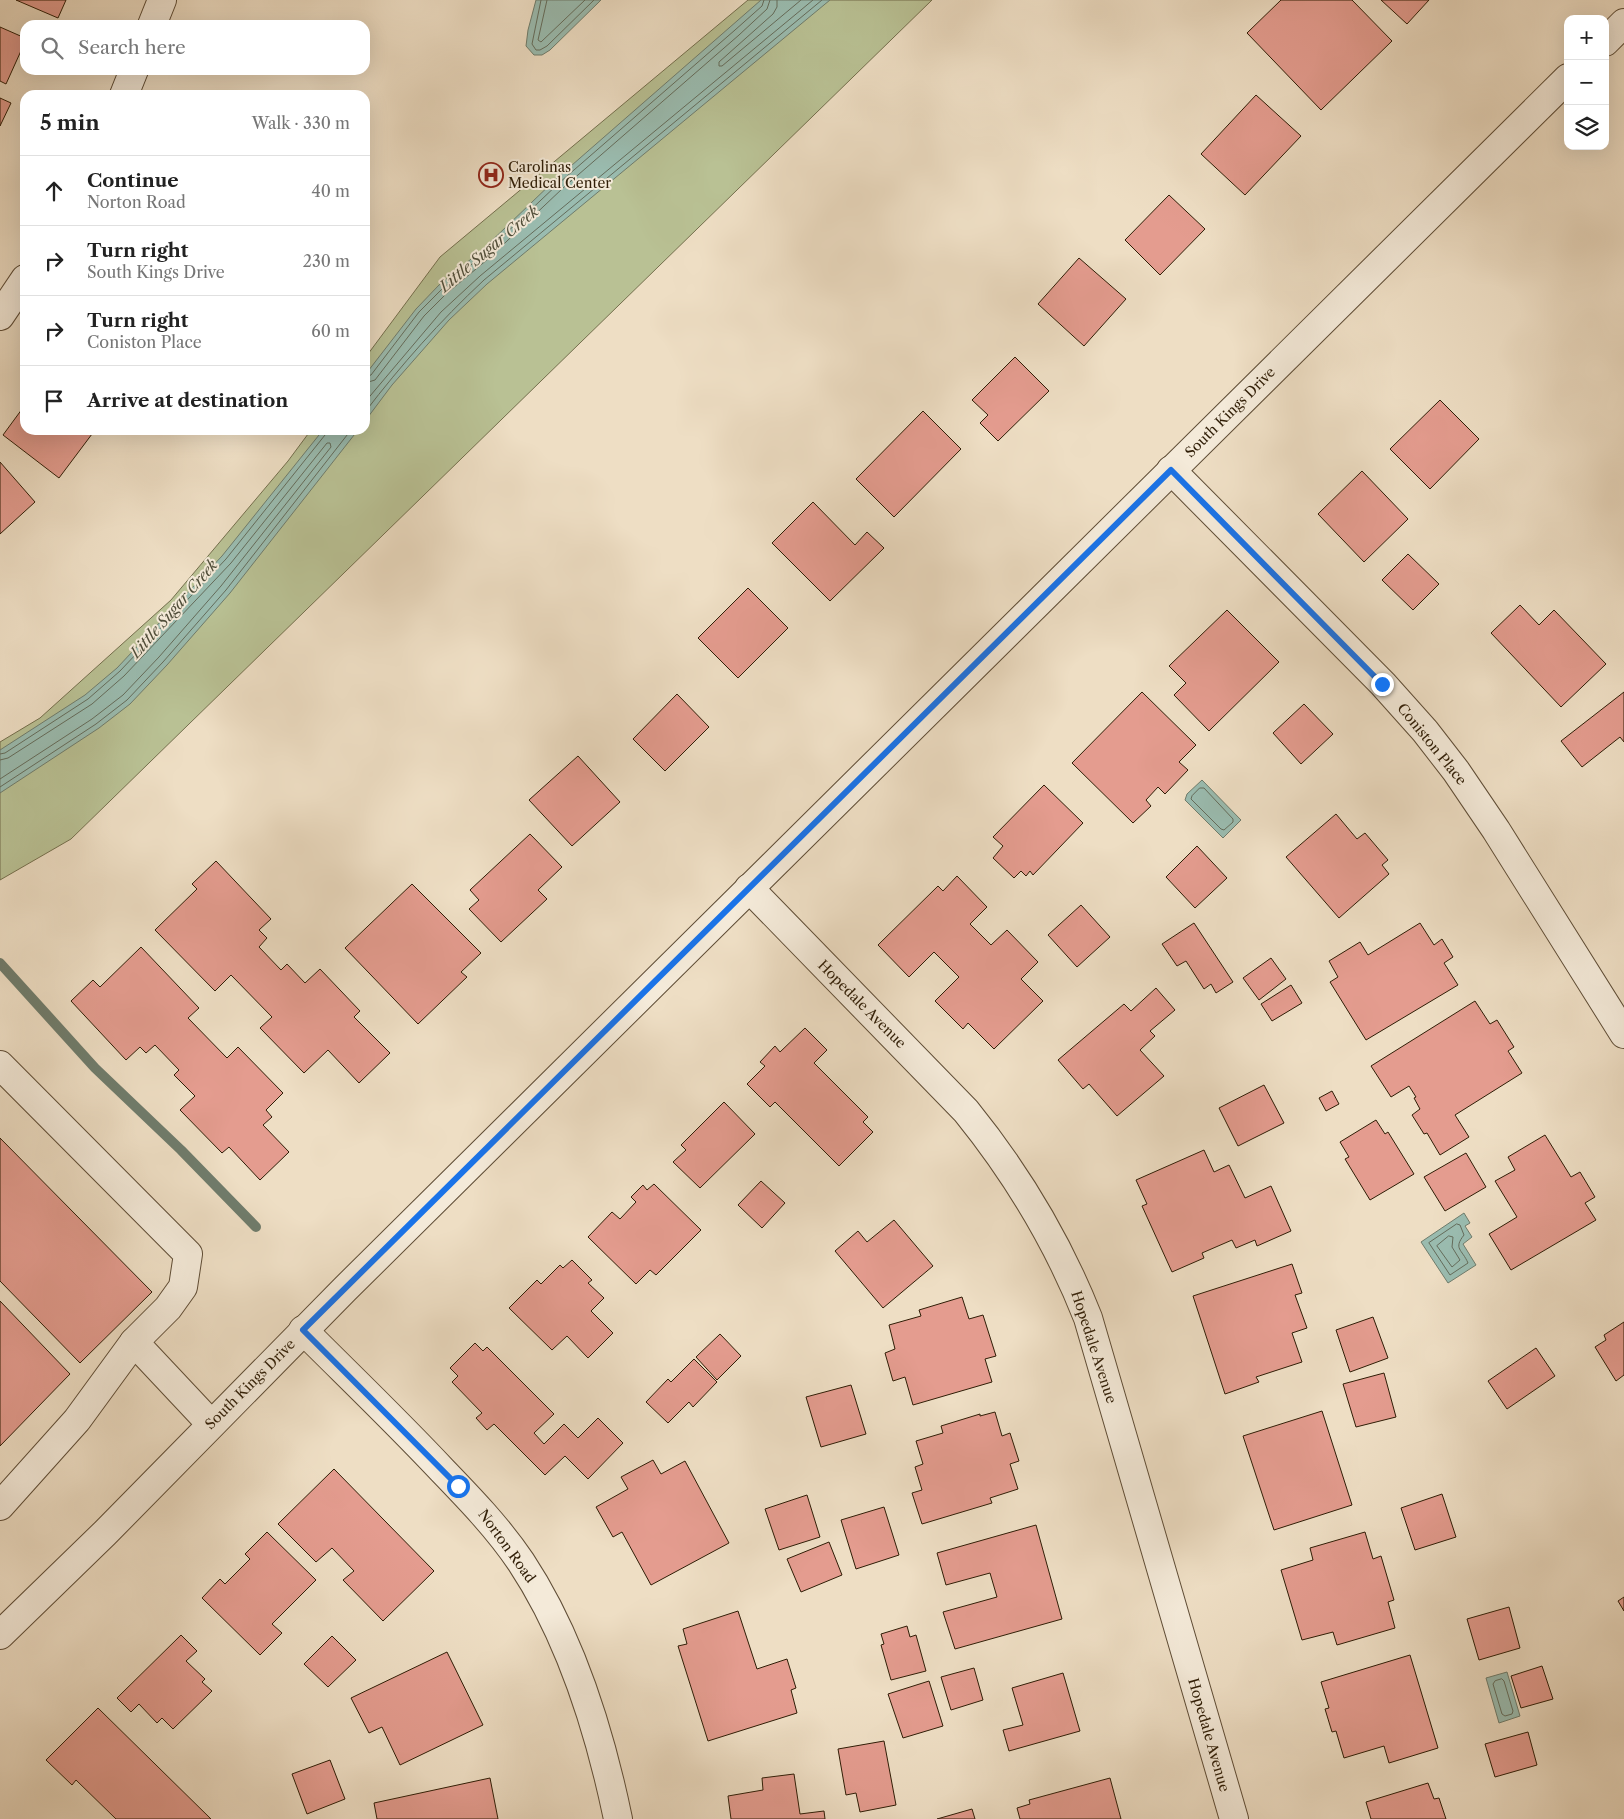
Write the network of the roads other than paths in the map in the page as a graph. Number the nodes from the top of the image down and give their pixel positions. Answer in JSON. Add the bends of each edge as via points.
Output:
{"nodes":[{"id":1,"x":162,"y":0,"type":"edge"},
{"id":2,"x":154,"y":20,"type":"edge"},
{"id":3,"x":132,"y":75,"type":"edge"},
{"id":4,"x":1564,"y":82,"type":"edge"},
{"id":5,"x":126,"y":90,"type":"edge"},
{"id":6,"x":20,"y":286,"type":"edge"},
{"id":7,"x":0,"y":316,"type":"edge"},
{"id":8,"x":1171,"y":470,"type":"junction"},
{"id":9,"x":749,"y":888,"type":"junction"},
{"id":10,"x":1624,"y":1034,"type":"edge"},
{"id":11,"x":0,"y":1065,"type":"edge"},
{"id":12,"x":303,"y":1330,"type":"junction"},
{"id":13,"x":134,"y":1342,"type":"junction"},
{"id":14,"x":211,"y":1424,"type":"junction"},
{"id":15,"x":0,"y":1506,"type":"edge"},
{"id":16,"x":0,"y":1635,"type":"edge"},
{"id":17,"x":618,"y":1819,"type":"edge"},
{"id":18,"x":1234,"y":1819,"type":"edge"}],
"edges":[{"from":1,"to":2,"type":"street"},
{"from":3,"to":5,"type":"street"},
{"from":4,"to":8,"type":"street","name":"South Kings Drive"},
{"from":6,"to":7,"type":"street"},
{"from":8,"to":9,"type":"street","name":"South Kings Drive"},
{"from":8,"to":10,"type":"street","name":"Coniston Place","via":[[1425,731],[1510,851]]},
{"from":9,"to":12,"type":"street","name":"South Kings Drive"},
{"from":9,"to":18,"type":"street","name":"Hopedale Avenue","via":[[966,1110],[1010,1168],[1057,1248],[1088,1318]]},
{"from":11,"to":13,"type":"street","via":[[188,1254],[183,1287],[168,1308]]},
{"from":12,"to":14,"type":"street","name":"South Kings Drive"},
{"from":12,"to":17,"type":"street","name":"Norton Road","via":[[458,1486],[520,1561],[548,1608],[572,1665],[598,1741]]},
{"from":13,"to":14,"type":"street"},
{"from":13,"to":15,"type":"street","via":[[76,1420]]},
{"from":14,"to":16,"type":"street","name":"South Kings Drive"}]}
